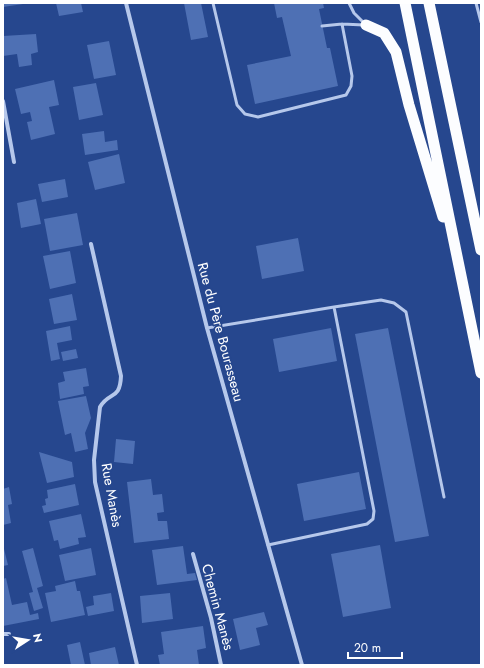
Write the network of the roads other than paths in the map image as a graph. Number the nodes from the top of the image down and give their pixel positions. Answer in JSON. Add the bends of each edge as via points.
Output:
{"nodes":[{"id":1,"x":126,"y":3,"type":"edge"},
{"id":2,"x":213,"y":3,"type":"edge"},
{"id":3,"x":349,"y":3,"type":"edge"},
{"id":4,"x":405,"y":3,"type":"edge"},
{"id":5,"x":430,"y":3,"type":"edge"},
{"id":6,"x":476,"y":3,"type":"edge"},
{"id":7,"x":481,"y":22,"type":"edge"},
{"id":8,"x":342,"y":24,"type":"junction"},
{"id":9,"x":366,"y":25,"type":"junction"},
{"id":10,"x":322,"y":26,"type":"dead end"},
{"id":11,"x":3,"y":100,"type":"edge"},
{"id":12,"x":14,"y":162,"type":"dead end"},
{"id":13,"x":91,"y":244,"type":"dead end"},
{"id":14,"x":481,"y":250,"type":"edge"},
{"id":15,"x":465,"y":291,"type":"junction"},
{"id":16,"x":334,"y":307,"type":"junction"},
{"id":17,"x":207,"y":328,"type":"junction"},
{"id":18,"x":481,"y":373,"type":"edge"},
{"id":19,"x":444,"y":497,"type":"dead end"},
{"id":20,"x":268,"y":545,"type":"junction"},
{"id":21,"x":193,"y":554,"type":"dead end"},
{"id":22,"x":3,"y":634,"type":"edge"},
{"id":23,"x":9,"y":634,"type":"dead end"},
{"id":24,"x":137,"y":665,"type":"edge"},
{"id":25,"x":222,"y":665,"type":"edge"},
{"id":26,"x":302,"y":665,"type":"edge"}],
"edges":[{"from":1,"to":17,"type":"street","name":"Rue du Père Bourasseau"},
{"from":2,"to":8,"type":"lane","via":[[237,105],[245,114],[258,117],[346,95],[351,86],[352,76]]},
{"from":3,"to":9,"type":"lane","via":[[354,13]]},
{"from":4,"to":15,"type":"highway"},
{"from":5,"to":14,"type":"highway"},
{"from":6,"to":7,"type":"lane"},
{"from":8,"to":9,"type":"lane"},
{"from":8,"to":10,"type":"lane"},
{"from":9,"to":15,"type":"highway","via":[[384,33],[396,52]]},
{"from":11,"to":12,"type":"street"},
{"from":13,"to":24,"type":"street","name":"Rue Manès","via":[[121,376],[121,387],[100,407],[94,460],[95,482]]},
{"from":15,"to":18,"type":"highway"},
{"from":16,"to":17,"type":"lane"},
{"from":16,"to":19,"type":"lane","via":[[381,300],[394,303],[406,312]]},
{"from":16,"to":20,"type":"lane","via":[[374,511],[373,519],[367,524]]},
{"from":17,"to":20,"type":"street","name":"Rue du Père Bourasseau"},
{"from":20,"to":26,"type":"street","name":"Rue du Père Bourasseau"},
{"from":21,"to":25,"type":"street","name":"Chemin Manès"},
{"from":22,"to":23,"type":"street"}]}
